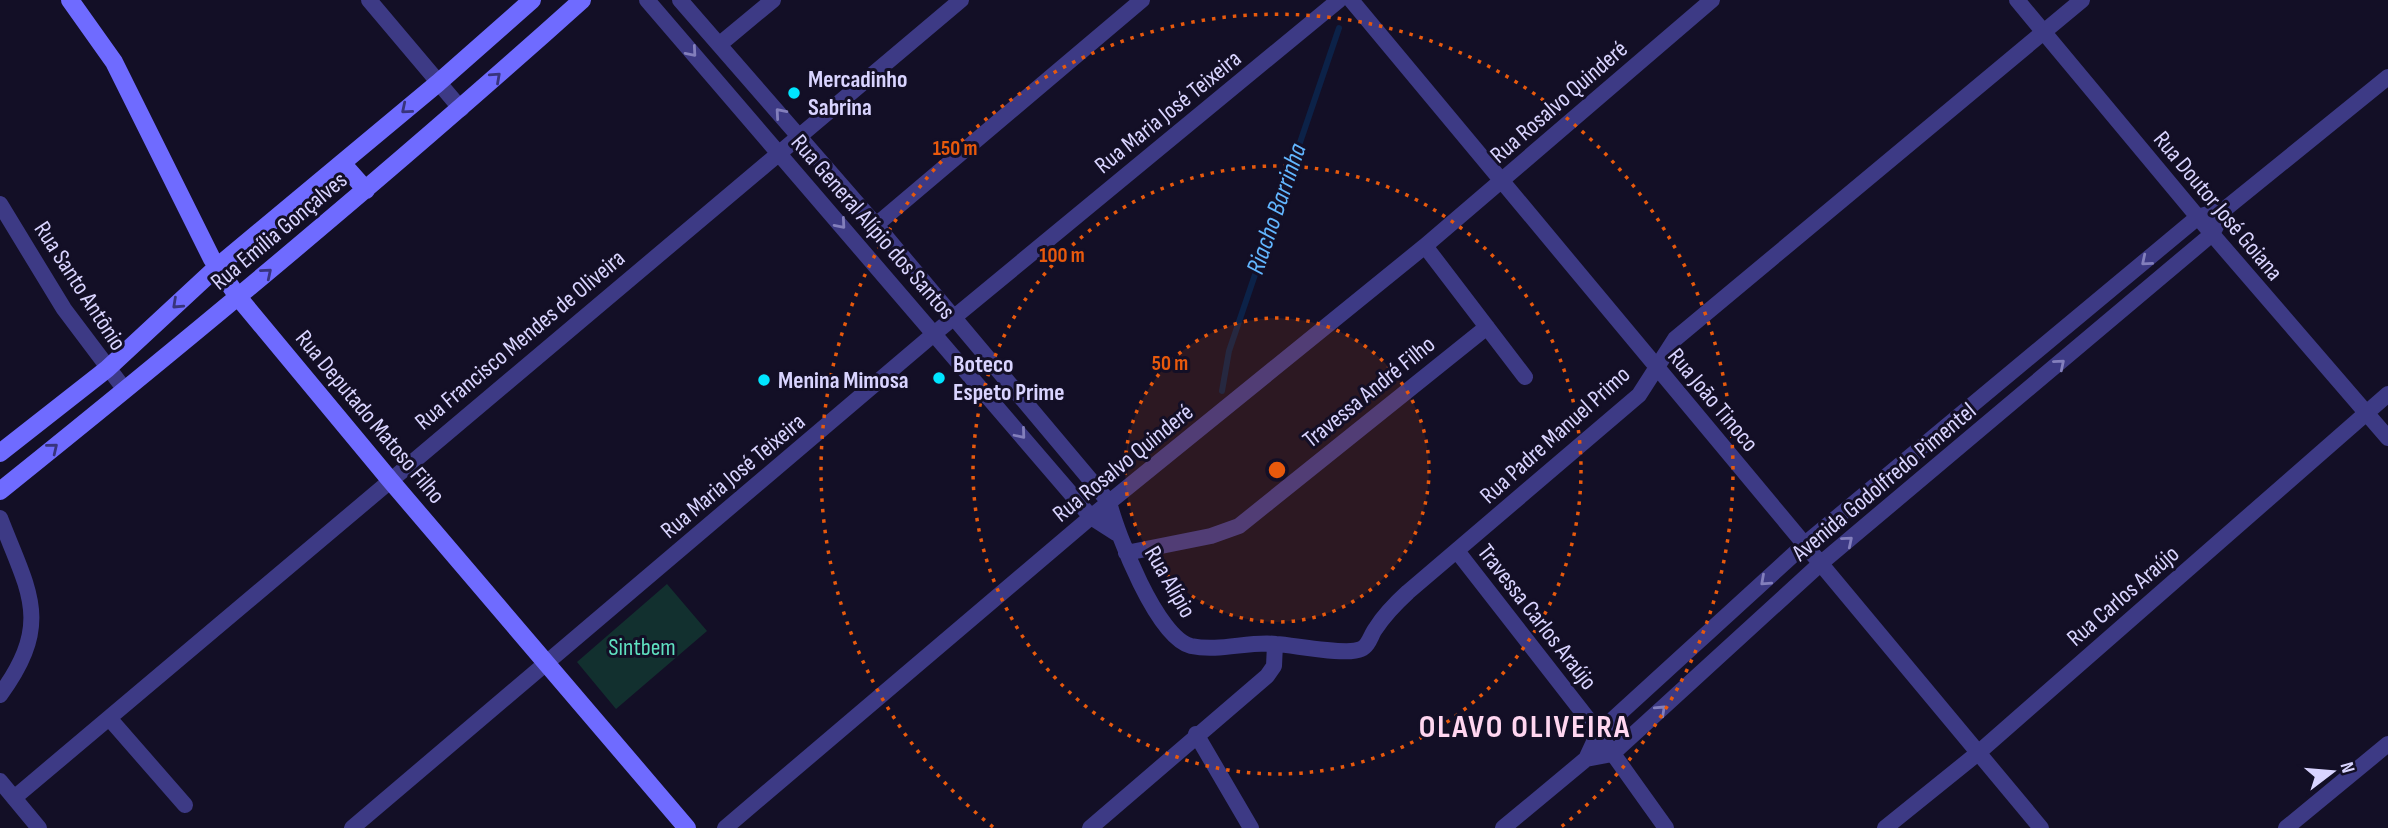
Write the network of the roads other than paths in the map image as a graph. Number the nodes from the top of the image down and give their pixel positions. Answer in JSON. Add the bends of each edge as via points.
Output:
{"nodes":[{"id":1,"x":70,"y":0,"type":"edge"},
{"id":2,"x":369,"y":0,"type":"edge"},
{"id":3,"x":531,"y":0,"type":"edge"},
{"id":4,"x":582,"y":0,"type":"edge"},
{"id":5,"x":647,"y":0,"type":"edge"},
{"id":6,"x":680,"y":0,"type":"edge"},
{"id":7,"x":774,"y":0,"type":"edge"},
{"id":8,"x":961,"y":0,"type":"edge"},
{"id":9,"x":1142,"y":0,"type":"edge"},
{"id":10,"x":1339,"y":0,"type":"edge"},
{"id":11,"x":1351,"y":0,"type":"edge"},
{"id":12,"x":1712,"y":0,"type":"edge"},
{"id":13,"x":2017,"y":0,"type":"edge"},
{"id":14,"x":2082,"y":0,"type":"edge"},
{"id":15,"x":2044,"y":32,"type":"junction"},
{"id":16,"x":720,"y":44,"type":"junction"},
{"id":17,"x":2388,"y":77,"type":"edge"},
{"id":18,"x":438,"y":83,"type":"junction"},
{"id":19,"x":461,"y":109,"type":"junction"},
{"id":20,"x":798,"y":134,"type":"junction"},
{"id":21,"x":779,"y":152,"type":"junction"},
{"id":22,"x":342,"y":163,"type":"junction"},
{"id":23,"x":1503,"y":181,"type":"junction"},
{"id":24,"x":366,"y":190,"type":"junction"},
{"id":25,"x":0,"y":204,"type":"edge"},
{"id":26,"x":2225,"y":209,"type":"junction"},
{"id":27,"x":2198,"y":217,"type":"junction"},
{"id":28,"x":876,"y":225,"type":"junction"},
{"id":29,"x":2212,"y":234,"type":"junction"},
{"id":30,"x":1425,"y":246,"type":"junction"},
{"id":31,"x":217,"y":267,"type":"junction"},
{"id":32,"x":238,"y":297,"type":"junction"},
{"id":33,"x":954,"y":318,"type":"junction"},
{"id":34,"x":1487,"y":327,"type":"junction"},
{"id":35,"x":935,"y":333,"type":"junction"},
{"id":36,"x":1656,"y":368,"type":"junction"},
{"id":37,"x":107,"y":369,"type":"junction"},
{"id":38,"x":1525,"y":377,"type":"dead end"},
{"id":39,"x":2010,"y":377,"type":"junction"},
{"id":40,"x":125,"y":390,"type":"junction"},
{"id":41,"x":2024,"y":394,"type":"junction"},
{"id":42,"x":2388,"y":394,"type":"edge"},
{"id":43,"x":2366,"y":414,"type":"junction"},
{"id":44,"x":2388,"y":438,"type":"edge"},
{"id":45,"x":0,"y":453,"type":"edge"},
{"id":46,"x":390,"y":480,"type":"junction"},
{"id":47,"x":0,"y":491,"type":"edge"},
{"id":48,"x":1109,"y":502,"type":"junction"},
{"id":49,"x":1091,"y":517,"type":"junction"},
{"id":50,"x":0,"y":518,"type":"edge"},
{"id":51,"x":1116,"y":533,"type":"junction"},
{"id":52,"x":1805,"y":544,"type":"junction"},
{"id":53,"x":1457,"y":551,"type":"junction"},
{"id":54,"x":1126,"y":553,"type":"junction"},
{"id":55,"x":1820,"y":564,"type":"junction"},
{"id":56,"x":1275,"y":644,"type":"junction"},
{"id":57,"x":547,"y":664,"type":"junction"},
{"id":58,"x":0,"y":695,"type":"edge"},
{"id":59,"x":109,"y":718,"type":"junction"},
{"id":60,"x":1196,"y":734,"type":"junction"},
{"id":61,"x":1605,"y":744,"type":"junction"},
{"id":62,"x":2388,"y":744,"type":"edge"},
{"id":63,"x":1978,"y":754,"type":"junction"},
{"id":64,"x":1586,"y":760,"type":"junction"},
{"id":65,"x":0,"y":781,"type":"edge"},
{"id":66,"x":14,"y":798,"type":"junction"},
{"id":67,"x":185,"y":805,"type":"dead end"},
{"id":68,"x":39,"y":828,"type":"edge"},
{"id":69,"x":352,"y":828,"type":"edge"},
{"id":70,"x":687,"y":828,"type":"edge"},
{"id":71,"x":725,"y":828,"type":"edge"},
{"id":72,"x":1090,"y":828,"type":"edge"},
{"id":73,"x":1251,"y":828,"type":"edge"},
{"id":74,"x":1503,"y":828,"type":"edge"},
{"id":75,"x":1665,"y":828,"type":"edge"},
{"id":76,"x":1885,"y":828,"type":"edge"},
{"id":77,"x":2041,"y":828,"type":"edge"},
{"id":78,"x":2286,"y":828,"type":"edge"}],
"edges":[{"from":1,"to":31,"type":"street","name":"Rua Deputado Matoso Filho","via":[[114,62]]},
{"from":2,"to":18,"type":"street"},
{"from":3,"to":18,"type":"street","name":"Rua Emília Gonçalves"},
{"from":19,"to":4,"type":"street","name":"Rua Emília Gonçalves","one_way":true},
{"from":5,"to":21,"type":"street","name":"Rua General Alípio dos Santos","one_way":true},
{"from":6,"to":16,"type":"street","name":"Rua General Alípio dos Santos"},
{"from":7,"to":16,"type":"street"},
{"from":8,"to":20,"type":"street","name":"Rua Francisco Mendes de Oliveira"},
{"from":9,"to":28,"type":"street"},
{"from":10,"to":33,"type":"street","name":"Rua Maria José Teixeira"},
{"from":11,"to":23,"type":"street","name":"Rua João Tinoco"},
{"from":12,"to":23,"type":"street","name":"Rua Rosalvo Quinderé"},
{"from":13,"to":15,"type":"street","name":"Rua Doutor José Goiana"},
{"from":14,"to":15,"type":"street","name":"Rua Padre Manuel Primo"},
{"from":15,"to":27,"type":"street","name":"Rua Doutor José Goiana"},
{"from":15,"to":36,"type":"street","name":"Rua Padre Manuel Primo","via":[[1675,339]]},
{"from":20,"to":16,"type":"street","name":"Rua General Alípio dos Santos","one_way":true},
{"from":17,"to":26,"type":"street"},
{"from":18,"to":19,"type":"street"},
{"from":18,"to":22,"type":"street","name":"Rua Emília Gonçalves","one_way":true},
{"from":19,"to":24,"type":"street","name":"Rua Emília Gonçalves"},
{"from":20,"to":21,"type":"street","name":"Rua Francisco Mendes de Oliveira"},
{"from":20,"to":28,"type":"street","name":"Rua General Alípio dos Santos"},
{"from":21,"to":35,"type":"street","name":"Rua General Alípio dos Santos","one_way":true},
{"from":21,"to":46,"type":"street","name":"Rua Francisco Mendes de Oliveira"},
{"from":22,"to":24,"type":"street"},
{"from":22,"to":31,"type":"street","name":"Rua Emília Gonçalves"},
{"from":23,"to":30,"type":"street","name":"Rua Rosalvo Quinderé"},
{"from":23,"to":36,"type":"street","name":"Rua João Tinoco"},
{"from":32,"to":24,"type":"street","name":"Rua Emília Gonçalves","one_way":true},
{"from":25,"to":37,"type":"street","name":"Rua Santo Antônio"},
{"from":26,"to":27,"type":"street"},
{"from":26,"to":29,"type":"street"},
{"from":27,"to":29,"type":"street","name":"Rua Doutor José Goiana"},
{"from":27,"to":39,"type":"street","name":"Avenida Godolfredo Pimentel","one_way":true},
{"from":28,"to":33,"type":"street","name":"Rua General Alípio dos Santos"},
{"from":41,"to":29,"type":"street","name":"Avenida Godolfredo Pimentel","one_way":true},
{"from":29,"to":43,"type":"street","name":"Rua Doutor José Goiana"},
{"from":30,"to":34,"type":"street"},
{"from":30,"to":48,"type":"street","name":"Rua Rosalvo Quinderé"},
{"from":31,"to":32,"type":"street","name":"Rua Deputado Matoso Filho"},
{"from":31,"to":37,"type":"street","name":"Rua Emília Gonçalves","one_way":true},
{"from":32,"to":40,"type":"street","name":"Rua Emília Gonçalves"},
{"from":32,"to":46,"type":"street","name":"Rua Deputado Matoso Filho"},
{"from":33,"to":35,"type":"street","name":"Rua Maria José Teixeira"},
{"from":33,"to":48,"type":"street","name":"Rua General Alípio dos Santos"},
{"from":34,"to":38,"type":"street"},
{"from":34,"to":54,"type":"street","name":"Travessa André Filho","via":[[1238,526]]},
{"from":35,"to":49,"type":"street","name":"Rua General Alípio dos Santos","one_way":true},
{"from":35,"to":57,"type":"street","name":"Rua Maria José Teixeira"},
{"from":36,"to":52,"type":"street","name":"Rua João Tinoco"},
{"from":36,"to":53,"type":"street","name":"Rua Padre Manuel Primo","via":[[1639,395]]},
{"from":37,"to":40,"type":"street","name":"Rua Santo Antônio"},
{"from":37,"to":45,"type":"street","name":"Rua Emília Gonçalves"},
{"from":39,"to":41,"type":"street"},
{"from":39,"to":52,"type":"street","name":"Avenida Godolfredo Pimentel"},
{"from":47,"to":40,"type":"street","name":"Rua Emília Gonçalves","one_way":true},
{"from":55,"to":41,"type":"street","name":"Avenida Godolfredo Pimentel","one_way":true},
{"from":42,"to":43,"type":"street","name":"Rua Carlos Araújo"},
{"from":43,"to":44,"type":"street","name":"Rua Doutor José Goiana"},
{"from":43,"to":63,"type":"street","name":"Rua Carlos Araújo"},
{"from":46,"to":57,"type":"street","name":"Rua Deputado Matoso Filho"},
{"from":46,"to":59,"type":"street","name":"Rua Francisco Mendes de Oliveira"},
{"from":48,"to":49,"type":"street","name":"Rua Rosalvo Quinderé"},
{"from":48,"to":51,"type":"street","name":"Rua Alípio"},
{"from":49,"to":51,"type":"street","name":"Rua Alípio"},
{"from":49,"to":71,"type":"street","name":"Rua Rosalvo Quinderé"},
{"from":50,"to":58,"type":"street","via":[[34,608],[21,664]]},
{"from":51,"to":54,"type":"street","name":"Rua Alípio"},
{"from":52,"to":55,"type":"street","name":"Rua João Tinoco"},
{"from":52,"to":61,"type":"street","name":"Avenida Godolfredo Pimentel","one_way":true},
{"from":53,"to":56,"type":"street","name":"Rua Padre Manuel Primo","via":[[1394,606],[1360,650]]},
{"from":53,"to":61,"type":"street","name":"Travessa Carlos Araújo"},
{"from":54,"to":56,"type":"street","name":"Rua Alípio","via":[[1160,617],[1182,642],[1218,648]]},
{"from":61,"to":55,"type":"street","name":"Avenida Godolfredo Pimentel","one_way":true},
{"from":55,"to":63,"type":"street","name":"Rua João Tinoco"},
{"from":56,"to":60,"type":"street","via":[[1274,666],[1267,676]]},
{"from":57,"to":69,"type":"street","name":"Rua Maria José Teixeira"},
{"from":57,"to":70,"type":"street","name":"Rua Deputado Matoso Filho"},
{"from":59,"to":66,"type":"street","name":"Rua Francisco Mendes de Oliveira"},
{"from":59,"to":67,"type":"street"},
{"from":60,"to":72,"type":"street"},
{"from":60,"to":73,"type":"street"},
{"from":61,"to":64,"type":"street","name":"Avenida Godolfredo Pimentel"},
{"from":61,"to":64,"type":"street","name":"Avenida Godolfredo Pimentel"},
{"from":61,"to":75,"type":"street"},
{"from":62,"to":78,"type":"street"},
{"from":63,"to":76,"type":"street","name":"Rua Carlos Araújo"},
{"from":63,"to":77,"type":"street","name":"Rua João Tinoco"},
{"from":64,"to":74,"type":"street","name":"Avenida Godolfredo Pimentel"},
{"from":65,"to":66,"type":"street"},
{"from":66,"to":68,"type":"street"}]}
